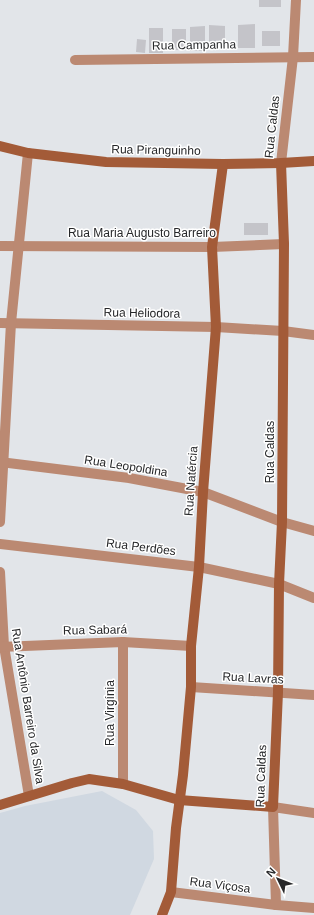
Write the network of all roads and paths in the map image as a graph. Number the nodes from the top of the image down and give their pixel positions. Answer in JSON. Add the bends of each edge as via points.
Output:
{"nodes":[{"id":1,"x":296,"y":0,"type":"edge"},
{"id":2,"x":293,"y":57,"type":"junction"},
{"id":3,"x":314,"y":57,"type":"edge"},
{"id":4,"x":75,"y":60,"type":"dead end"},
{"id":5,"x":0,"y":146,"type":"edge"},
{"id":6,"x":28,"y":153,"type":"junction"},
{"id":7,"x":314,"y":162,"type":"edge"},
{"id":8,"x":281,"y":163,"type":"junction"},
{"id":9,"x":223,"y":164,"type":"junction"},
{"id":10,"x":284,"y":244,"type":"junction"},
{"id":11,"x":19,"y":245,"type":"junction"},
{"id":12,"x":0,"y":246,"type":"edge"},
{"id":13,"x":212,"y":247,"type":"junction"},
{"id":14,"x":0,"y":323,"type":"edge"},
{"id":15,"x":12,"y":324,"type":"junction"},
{"id":16,"x":216,"y":327,"type":"junction"},
{"id":17,"x":283,"y":331,"type":"junction"},
{"id":18,"x":314,"y":335,"type":"edge"},
{"id":19,"x":2,"y":462,"type":"edge"},
{"id":20,"x":203,"y":492,"type":"junction"},
{"id":21,"x":0,"y":522,"type":"edge"},
{"id":22,"x":282,"y":522,"type":"junction"},
{"id":23,"x":314,"y":531,"type":"edge"},
{"id":24,"x":0,"y":544,"type":"edge"},
{"id":25,"x":199,"y":567,"type":"junction"},
{"id":26,"x":0,"y":572,"type":"edge"},
{"id":27,"x":278,"y":584,"type":"junction"},
{"id":28,"x":314,"y":598,"type":"edge"},
{"id":29,"x":124,"y":642,"type":"junction"},
{"id":30,"x":2,"y":646,"type":"edge"},
{"id":31,"x":191,"y":646,"type":"junction"},
{"id":32,"x":191,"y":687,"type":"junction"},
{"id":33,"x":278,"y":692,"type":"junction"},
{"id":34,"x":314,"y":695,"type":"edge"},
{"id":35,"x":123,"y":784,"type":"junction"},
{"id":36,"x":29,"y":796,"type":"junction"},
{"id":37,"x":179,"y":800,"type":"junction"},
{"id":38,"x":0,"y":805,"type":"edge"},
{"id":39,"x":273,"y":807,"type":"junction"},
{"id":40,"x":314,"y":812,"type":"edge"},
{"id":41,"x":171,"y":892,"type":"junction"},
{"id":42,"x":276,"y":905,"type":"junction"},
{"id":43,"x":314,"y":908,"type":"edge"},
{"id":44,"x":162,"y":915,"type":"edge"}],
"edges":[{"from":1,"to":2,"type":"street","name":"Rua Caldas"},
{"from":2,"to":3,"type":"street","name":"Rua Campanha"},
{"from":2,"to":4,"type":"street","name":"Rua Campanha"},
{"from":2,"to":8,"type":"street","name":"Rua Caldas"},
{"from":5,"to":6,"type":"street","name":"Rua Piranguinho"},
{"from":6,"to":9,"type":"street","name":"Rua Piranguinho","via":[[106,162]]},
{"from":6,"to":11,"type":"street"},
{"from":7,"to":8,"type":"street","name":"Rua Piranguinho"},
{"from":8,"to":9,"type":"street","name":"Rua Piranguinho"},
{"from":8,"to":10,"type":"street","name":"Rua Caldas"},
{"from":9,"to":13,"type":"street","name":"Rua Natércia"},
{"from":10,"to":13,"type":"street","name":"Rua Maria Augusto Barreiro"},
{"from":10,"to":17,"type":"street","name":"Rua Caldas"},
{"from":11,"to":12,"type":"street","name":"Rua Maria Augusto Barreiro"},
{"from":11,"to":13,"type":"street","name":"Rua Maria Augusto Barreiro"},
{"from":11,"to":15,"type":"street"},
{"from":13,"to":16,"type":"street","name":"Rua Natércia"},
{"from":14,"to":15,"type":"street","name":"Rua Heliodora"},
{"from":15,"to":16,"type":"street","name":"Rua Heliodora"},
{"from":15,"to":19,"type":"street"},
{"from":16,"to":17,"type":"street","name":"Rua Heliodora"},
{"from":16,"to":20,"type":"street","name":"Rua Natércia"},
{"from":17,"to":18,"type":"street","name":"Rua Heliodora"},
{"from":17,"to":22,"type":"street","name":"Rua Caldas"},
{"from":19,"to":20,"type":"street","name":"Rua Leopoldina","via":[[129,478]]},
{"from":19,"to":21,"type":"street"},
{"from":20,"to":22,"type":"street","name":"Rua Leopoldina"},
{"from":20,"to":25,"type":"street","name":"Rua Natércia"},
{"from":22,"to":23,"type":"street","name":"Rua Leopoldina"},
{"from":22,"to":27,"type":"street","name":"Rua Caldas"},
{"from":24,"to":25,"type":"street","name":"Rua Perdões"},
{"from":25,"to":27,"type":"street","name":"Rua Perdões"},
{"from":25,"to":31,"type":"street","name":"Rua Natércia"},
{"from":26,"to":30,"type":"street","name":"Rua Antônio Barreiro da Silva"},
{"from":27,"to":28,"type":"street","name":"Rua Perdões"},
{"from":27,"to":33,"type":"street","name":"Rua Caldas"},
{"from":29,"to":30,"type":"street","name":"Rua Sabará"},
{"from":29,"to":31,"type":"street","name":"Rua Sabará"},
{"from":29,"to":35,"type":"street","name":"Rua Virgínia"},
{"from":30,"to":36,"type":"street","name":"Rua Antônio Barreiro da Silva"},
{"from":31,"to":32,"type":"street","name":"Rua Natércia"},
{"from":32,"to":33,"type":"street","name":"Rua Lavras"},
{"from":32,"to":37,"type":"street","name":"Rua Natércia"},
{"from":33,"to":34,"type":"street","name":"Rua Lavras"},
{"from":33,"to":39,"type":"street","name":"Rua Caldas"},
{"from":35,"to":36,"type":"street","via":[[89,779]]},
{"from":35,"to":37,"type":"street"},
{"from":36,"to":38,"type":"street"},
{"from":37,"to":39,"type":"street"},
{"from":37,"to":41,"type":"street","name":"Rua Natércia"},
{"from":39,"to":40,"type":"street"},
{"from":39,"to":42,"type":"street","name":"Rua Caldas"},
{"from":41,"to":42,"type":"street","name":"Rua Viçosa"},
{"from":41,"to":44,"type":"street","name":"Rua Natércia"},
{"from":42,"to":43,"type":"street","name":"Rua Viçosa"}]}
